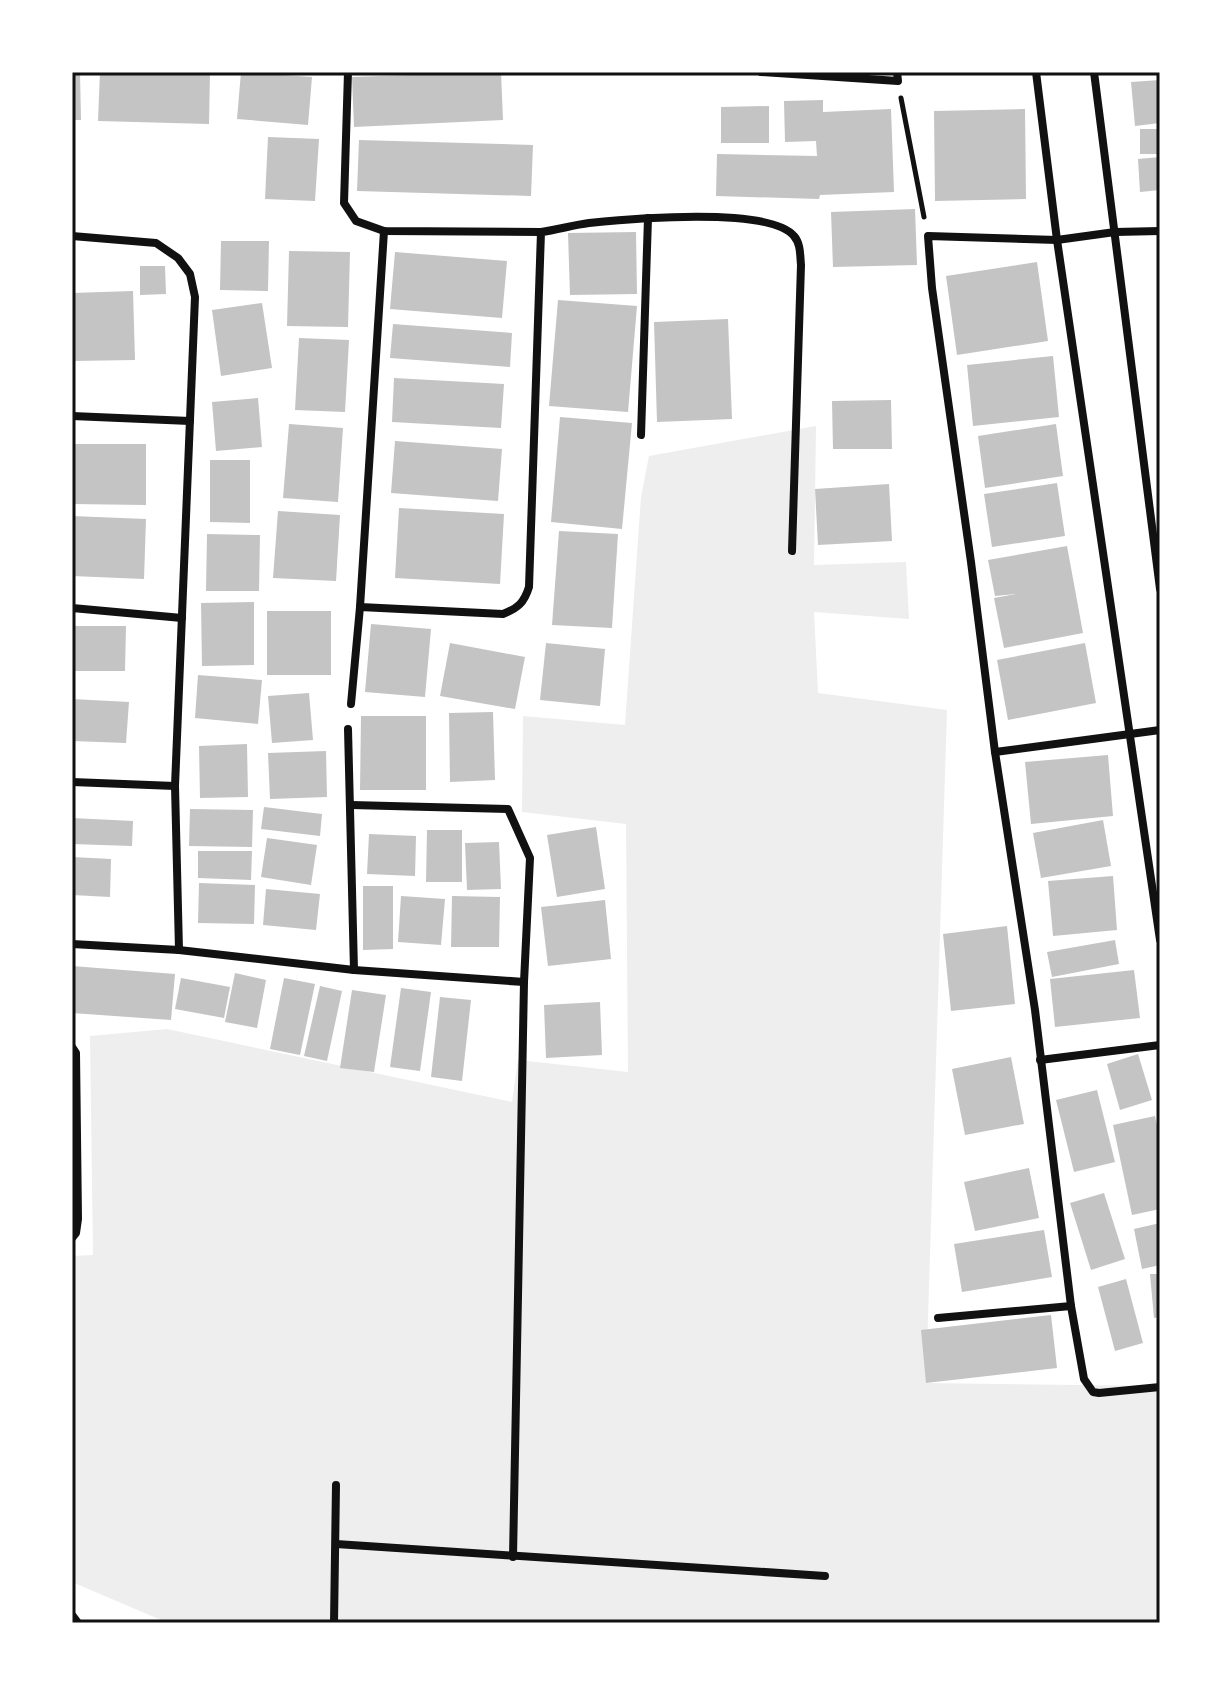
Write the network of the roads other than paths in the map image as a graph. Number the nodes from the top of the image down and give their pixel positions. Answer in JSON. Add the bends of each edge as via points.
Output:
{"nodes":[{"id":1,"x":348,"y":72,"type":"edge"},
{"id":2,"x":761,"y":72,"type":"edge"},
{"id":3,"x":1036,"y":72,"type":"edge"},
{"id":4,"x":1094,"y":72,"type":"edge"},
{"id":5,"x":897,"y":76,"type":"edge"},
{"id":6,"x":648,"y":218,"type":"junction"},
{"id":7,"x":384,"y":231,"type":"junction"},
{"id":8,"x":1160,"y":231,"type":"edge"},
{"id":9,"x":541,"y":232,"type":"junction"},
{"id":10,"x":1115,"y":232,"type":"junction"},
{"id":11,"x":72,"y":236,"type":"edge"},
{"id":12,"x":1057,"y":240,"type":"junction"},
{"id":13,"x":72,"y":416,"type":"edge"},
{"id":14,"x":190,"y":421,"type":"junction"},
{"id":15,"x":641,"y":435,"type":"dead end"},
{"id":16,"x":792,"y":551,"type":"dead end"},
{"id":17,"x":1160,"y":589,"type":"edge"},
{"id":18,"x":360,"y":607,"type":"junction"},
{"id":19,"x":72,"y":608,"type":"edge"},
{"id":20,"x":182,"y":618,"type":"junction"},
{"id":21,"x":351,"y":704,"type":"dead end"},
{"id":22,"x":348,"y":729,"type":"dead end"},
{"id":23,"x":1160,"y":730,"type":"edge"},
{"id":24,"x":1129,"y":734,"type":"junction"},
{"id":25,"x":995,"y":752,"type":"junction"},
{"id":26,"x":72,"y":782,"type":"edge"},
{"id":27,"x":175,"y":786,"type":"junction"},
{"id":28,"x":351,"y":805,"type":"junction"},
{"id":29,"x":1160,"y":940,"type":"edge"},
{"id":30,"x":72,"y":944,"type":"edge"},
{"id":31,"x":179,"y":950,"type":"junction"},
{"id":32,"x":354,"y":970,"type":"junction"},
{"id":33,"x":524,"y":982,"type":"junction"},
{"id":34,"x":1160,"y":1045,"type":"edge"},
{"id":35,"x":72,"y":1047,"type":"edge"},
{"id":36,"x":1040,"y":1060,"type":"junction"},
{"id":37,"x":72,"y":1238,"type":"edge"},
{"id":38,"x":1071,"y":1306,"type":"junction"},
{"id":39,"x":938,"y":1318,"type":"dead end"},
{"id":40,"x":1160,"y":1387,"type":"edge"},
{"id":41,"x":336,"y":1485,"type":"dead end"},
{"id":42,"x":336,"y":1544,"type":"junction"},
{"id":43,"x":513,"y":1557,"type":"junction"},
{"id":44,"x":825,"y":1576,"type":"dead end"},
{"id":45,"x":72,"y":1615,"type":"edge"},
{"id":46,"x":78,"y":1623,"type":"edge"},
{"id":47,"x":334,"y":1623,"type":"edge"}],
"edges":[{"from":1,"to":7,"type":"street","via":[[344,203],[356,221]]},
{"from":2,"to":5,"type":"street"},
{"from":3,"to":12,"type":"street"},
{"from":4,"to":10,"type":"street"},
{"from":6,"to":9,"type":"street"},
{"from":6,"to":15,"type":"street"},
{"from":6,"to":16,"type":"street","via":[[749,220],[783,228],[799,246]]},
{"from":7,"to":9,"type":"street"},
{"from":7,"to":18,"type":"street"},
{"from":8,"to":10,"type":"street"},
{"from":9,"to":18,"type":"street","via":[[525,600],[503,614]]},
{"from":10,"to":12,"type":"street"},
{"from":10,"to":17,"type":"street"},
{"from":11,"to":14,"type":"street","via":[[156,243],[190,274],[195,297]]},
{"from":12,"to":24,"type":"street"},
{"from":12,"to":25,"type":"street","via":[[928,236]]},
{"from":13,"to":14,"type":"street"},
{"from":14,"to":20,"type":"street"},
{"from":18,"to":21,"type":"street"},
{"from":19,"to":20,"type":"street"},
{"from":20,"to":27,"type":"street"},
{"from":22,"to":28,"type":"street"},
{"from":23,"to":24,"type":"street"},
{"from":24,"to":25,"type":"street"},
{"from":24,"to":29,"type":"street"},
{"from":25,"to":36,"type":"street"},
{"from":26,"to":27,"type":"street"},
{"from":27,"to":31,"type":"street"},
{"from":28,"to":32,"type":"street"},
{"from":28,"to":33,"type":"street","via":[[508,809],[530,858]]},
{"from":30,"to":31,"type":"street"},
{"from":31,"to":32,"type":"street"},
{"from":32,"to":33,"type":"street"},
{"from":33,"to":43,"type":"street"},
{"from":34,"to":36,"type":"street"},
{"from":35,"to":37,"type":"street","via":[[78,1219]]},
{"from":36,"to":38,"type":"street"},
{"from":38,"to":39,"type":"street"},
{"from":38,"to":40,"type":"street","via":[[1084,1379],[1093,1392]]},
{"from":41,"to":42,"type":"street"},
{"from":42,"to":43,"type":"street"},
{"from":42,"to":47,"type":"street"},
{"from":43,"to":44,"type":"street"},
{"from":45,"to":46,"type":"street"}]}
